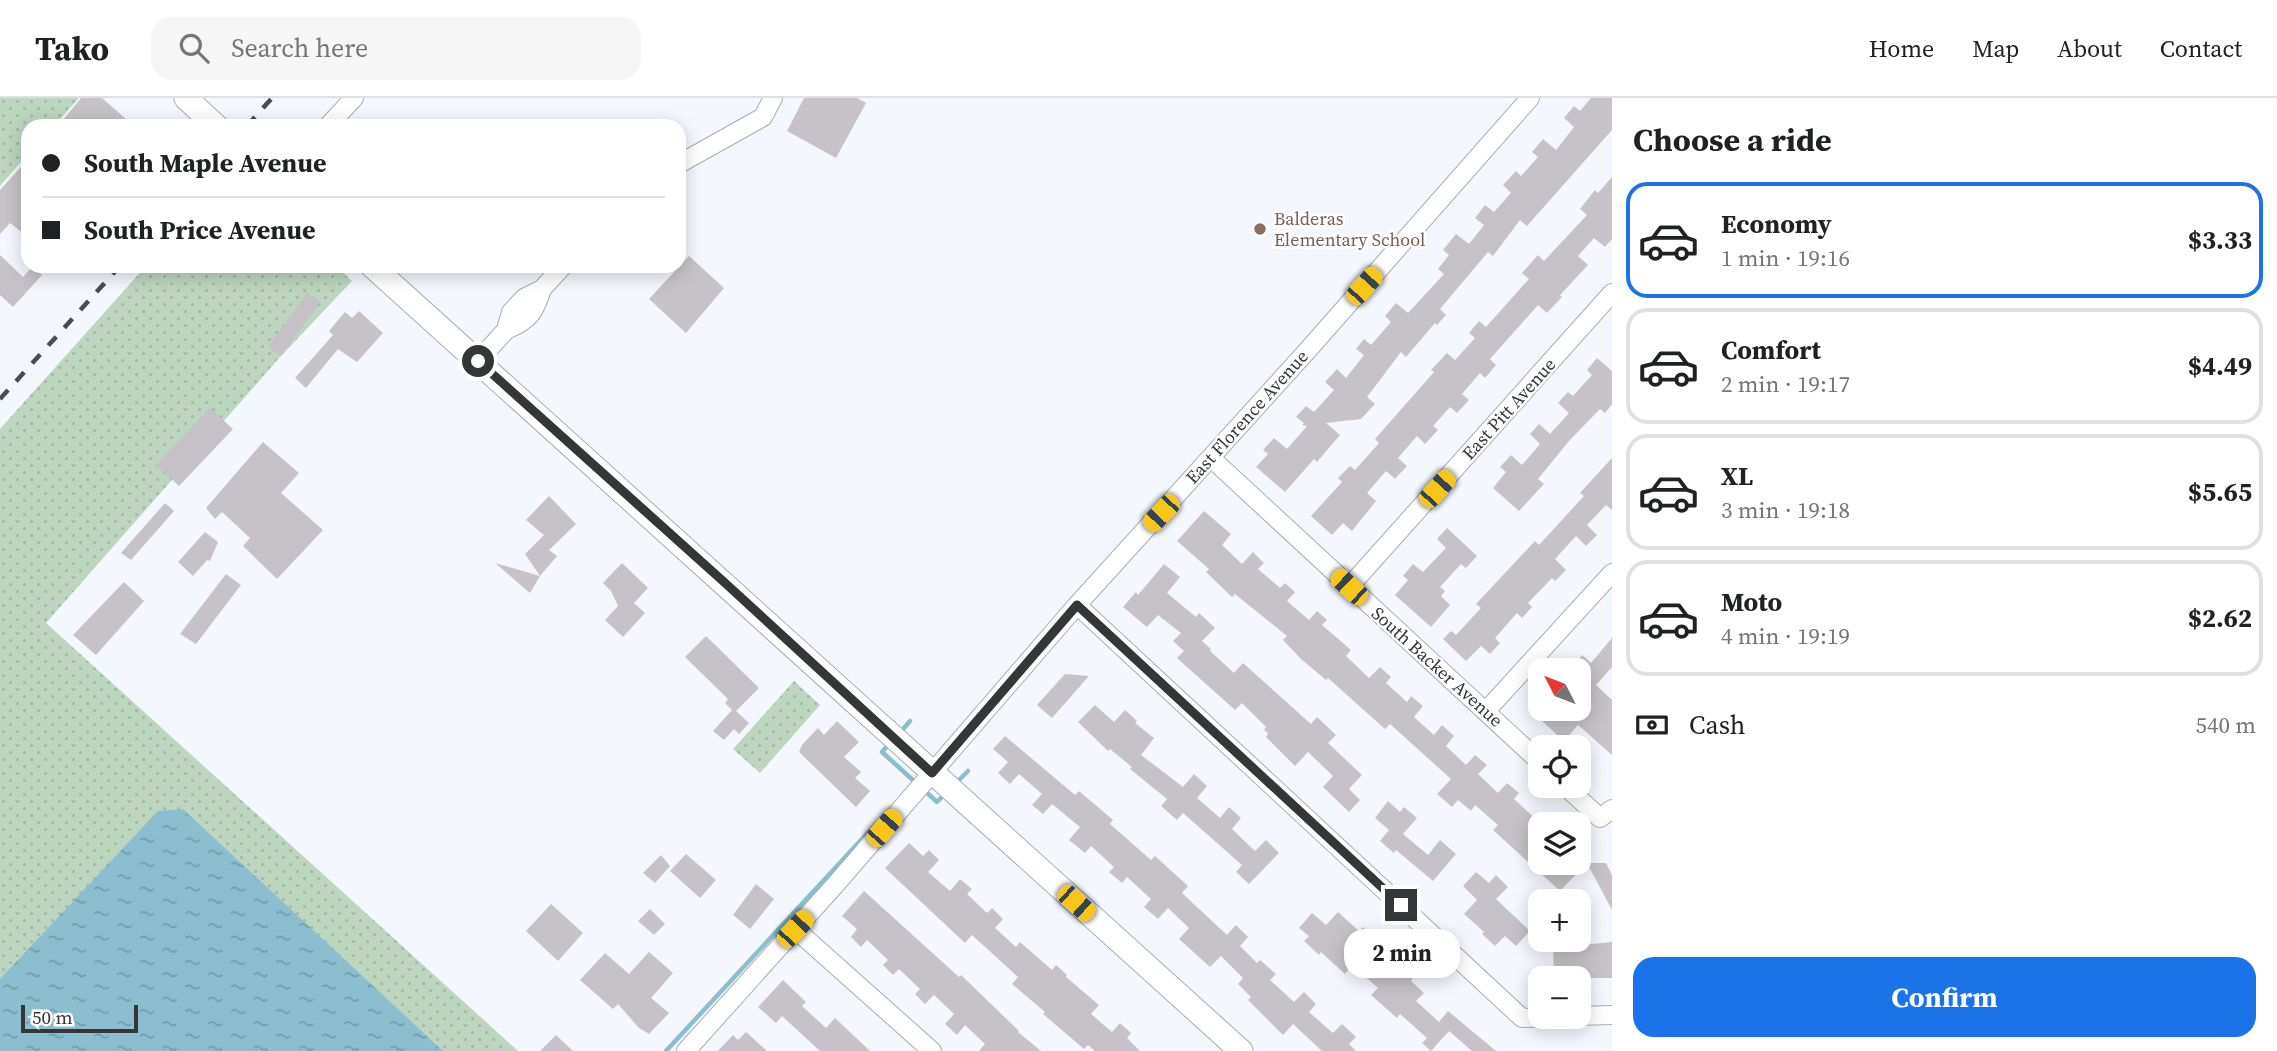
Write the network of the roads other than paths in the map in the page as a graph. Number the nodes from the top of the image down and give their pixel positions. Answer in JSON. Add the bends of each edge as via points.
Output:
{"nodes":[{"id":1,"x":186,"y":98,"type":"edge"},
{"id":2,"x":354,"y":98,"type":"edge"},
{"id":3,"x":773,"y":98,"type":"edge"},
{"id":4,"x":1530,"y":98,"type":"edge"},
{"id":5,"x":208,"y":119,"type":"edge"},
{"id":6,"x":334,"y":119,"type":"edge"},
{"id":7,"x":686,"y":160,"type":"edge"},
{"id":8,"x":380,"y":273,"type":"edge"},
{"id":9,"x":557,"y":273,"type":"edge"},
{"id":10,"x":1612,"y":293,"type":"edge"},
{"id":11,"x":478,"y":361,"type":"junction"},
{"id":12,"x":1211,"y":458,"type":"junction"},
{"id":13,"x":1612,"y":573,"type":"edge"},
{"id":14,"x":1349,"y":587,"type":"junction"},
{"id":15,"x":1077,"y":605,"type":"junction"},
{"id":16,"x":1486,"y":711,"type":"junction"},
{"id":17,"x":1528,"y":751,"type":"edge"},
{"id":18,"x":932,"y":773,"type":"junction"},
{"id":19,"x":1583,"y":798,"type":"edge"},
{"id":20,"x":1606,"y":814,"type":"edge"},
{"id":21,"x":795,"y":929,"type":"junction"},
{"id":22,"x":1612,"y":1015,"type":"edge"},
{"id":23,"x":1591,"y":1016,"type":"edge"},
{"id":24,"x":1528,"y":1018,"type":"edge"},
{"id":25,"x":686,"y":1051,"type":"edge"},
{"id":26,"x":932,"y":1051,"type":"edge"},
{"id":27,"x":1241,"y":1051,"type":"edge"}],
"edges":[{"from":1,"to":5,"type":"main road"},
{"from":2,"to":6,"type":"street"},
{"from":3,"to":7,"type":"street","via":[[762,117]]},
{"from":4,"to":12,"type":"street","name":"East Florence Avenue"},
{"from":8,"to":11,"type":"main road"},
{"from":9,"to":11,"type":"street","via":[[523,323],[506,330]]},
{"from":10,"to":14,"type":"street","name":"East Pitt Avenue"},
{"from":11,"to":18,"type":"main road"},
{"from":12,"to":14,"type":"street","name":"South Backer Avenue"},
{"from":12,"to":15,"type":"street","name":"East Florence Avenue"},
{"from":13,"to":16,"type":"street"},
{"from":14,"to":16,"type":"street","name":"South Backer Avenue"},
{"from":15,"to":18,"type":"street","name":"East Florence Avenue"},
{"from":15,"to":24,"type":"street","via":[[1522,1018]]},
{"from":16,"to":17,"type":"street","name":"South Backer Avenue"},
{"from":18,"to":21,"type":"street","name":"East Florence Avenue"},
{"from":18,"to":27,"type":"main road"},
{"from":19,"to":20,"type":"street"},
{"from":21,"to":25,"type":"street","name":"East Florence Avenue"},
{"from":21,"to":26,"type":"street"},
{"from":22,"to":23,"type":"street"}]}
